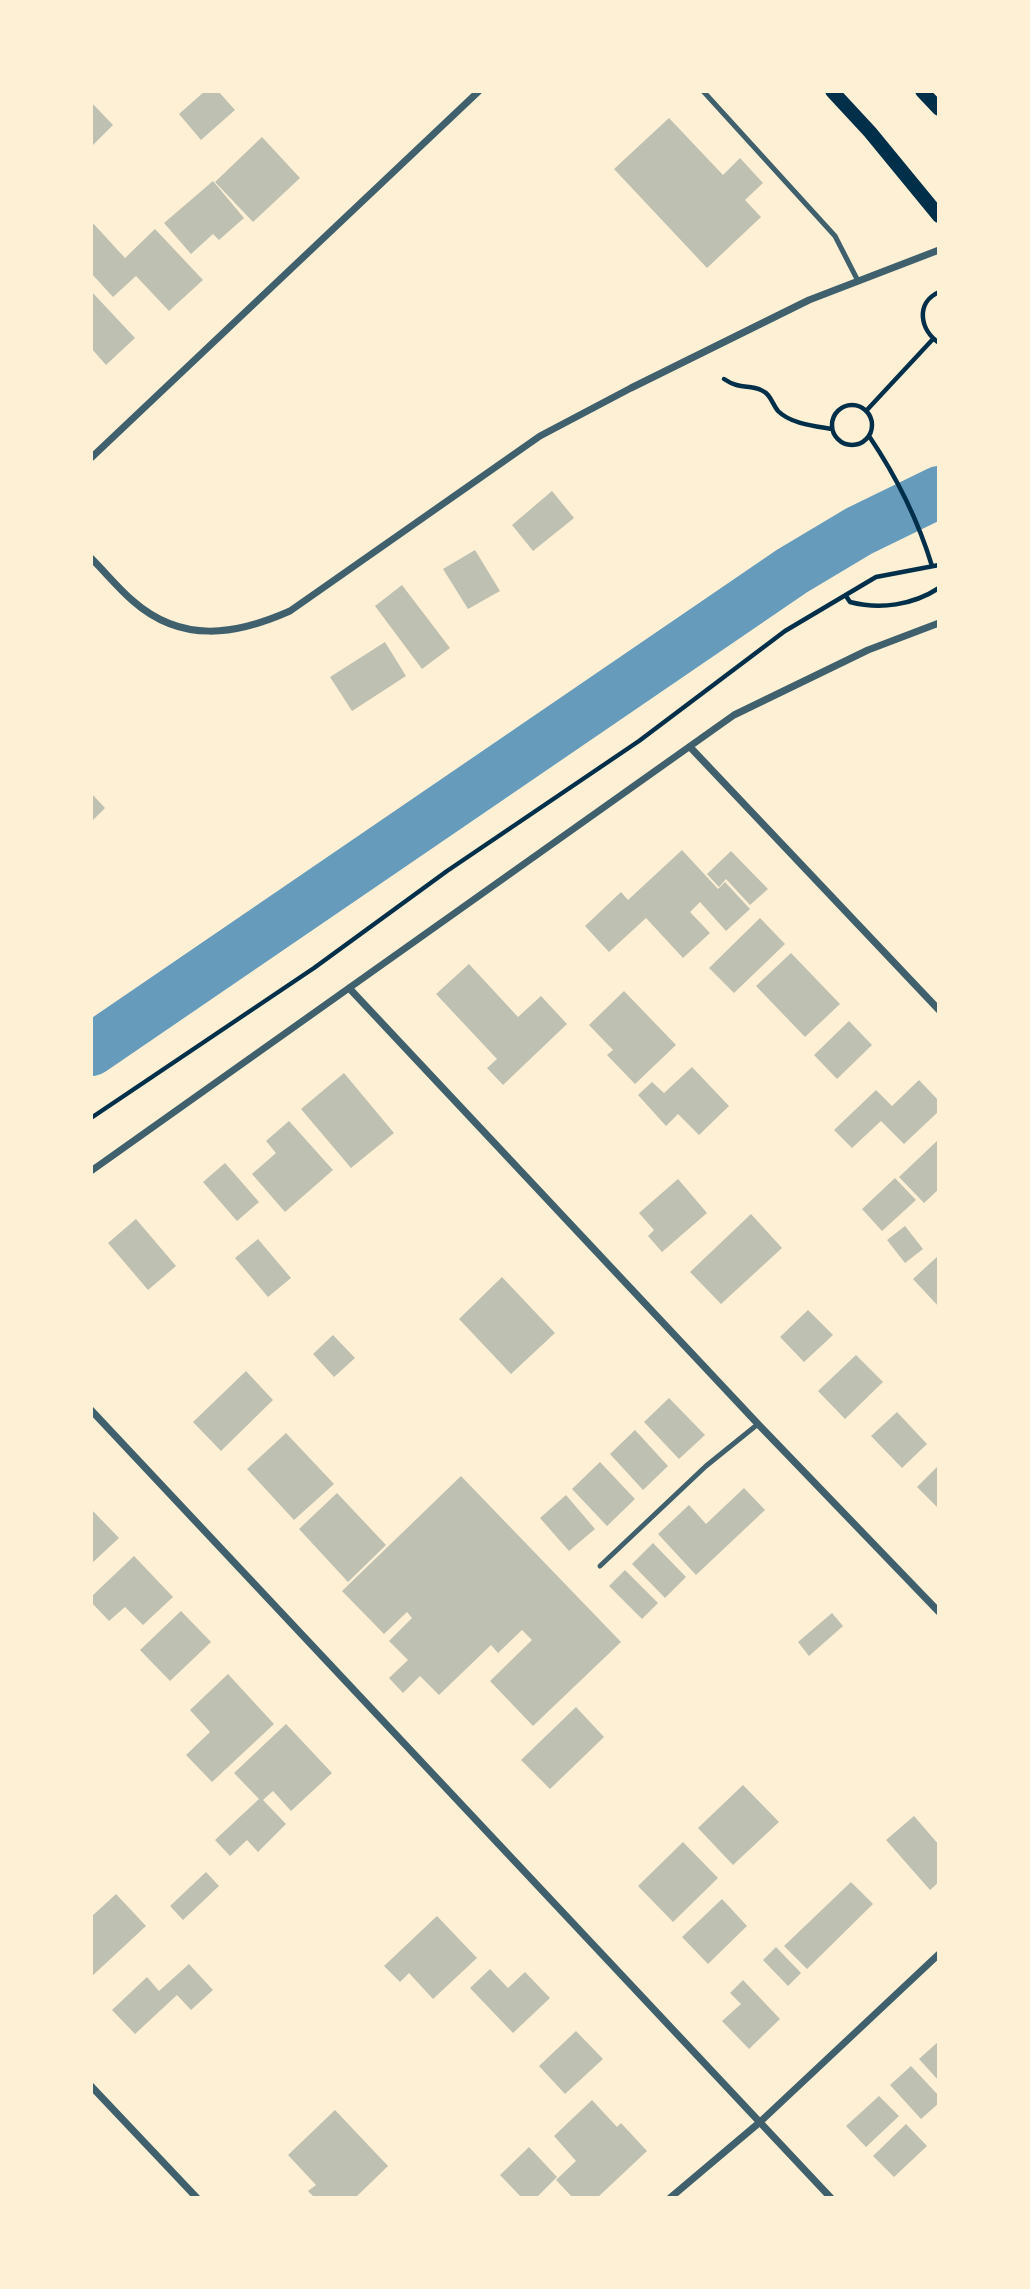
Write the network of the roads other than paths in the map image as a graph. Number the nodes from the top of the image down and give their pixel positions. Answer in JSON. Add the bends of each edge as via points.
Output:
{"nodes":[{"id":1,"x":479,"y":91,"type":"edge"},
{"id":2,"x":703,"y":91,"type":"edge"},
{"id":3,"x":832,"y":91,"type":"edge"},
{"id":4,"x":922,"y":91,"type":"edge"},
{"id":5,"x":939,"y":110,"type":"edge"},
{"id":6,"x":939,"y":216,"type":"edge"},
{"id":7,"x":939,"y":250,"type":"edge"},
{"id":8,"x":858,"y":281,"type":"junction"},
{"id":9,"x":91,"y":458,"type":"edge"},
{"id":10,"x":91,"y":558,"type":"edge"},
{"id":11,"x":939,"y":623,"type":"edge"},
{"id":12,"x":690,"y":747,"type":"junction"},
{"id":13,"x":349,"y":988,"type":"junction"},
{"id":14,"x":939,"y":1010,"type":"edge"},
{"id":15,"x":91,"y":1171,"type":"edge"},
{"id":16,"x":91,"y":1410,"type":"edge"},
{"id":17,"x":758,"y":1423,"type":"junction"},
{"id":18,"x":600,"y":1566,"type":"dead end"},
{"id":19,"x":939,"y":1612,"type":"edge"},
{"id":20,"x":939,"y":1954,"type":"edge"},
{"id":21,"x":91,"y":2086,"type":"edge"},
{"id":22,"x":760,"y":2122,"type":"junction"},
{"id":23,"x":197,"y":2198,"type":"edge"},
{"id":24,"x":670,"y":2198,"type":"edge"},
{"id":25,"x":831,"y":2198,"type":"edge"}],
"edges":[{"from":1,"to":9,"type":"street"},
{"from":2,"to":8,"type":"lane","via":[[835,236]]},
{"from":3,"to":6,"type":"main road"},
{"from":4,"to":5,"type":"main road"},
{"from":7,"to":8,"type":"street"},
{"from":8,"to":10,"type":"street","via":[[809,300],[540,436],[290,611],[268,621],[222,632],[182,627],[134,602]]},
{"from":11,"to":12,"type":"street","via":[[867,650],[734,715]]},
{"from":12,"to":13,"type":"street"},
{"from":12,"to":14,"type":"street"},
{"from":13,"to":15,"type":"street"},
{"from":13,"to":17,"type":"street"},
{"from":16,"to":22,"type":"street"},
{"from":17,"to":18,"type":"lane"},
{"from":17,"to":19,"type":"street"},
{"from":20,"to":22,"type":"street"},
{"from":21,"to":23,"type":"street"},
{"from":22,"to":24,"type":"street"},
{"from":22,"to":25,"type":"street"}]}
